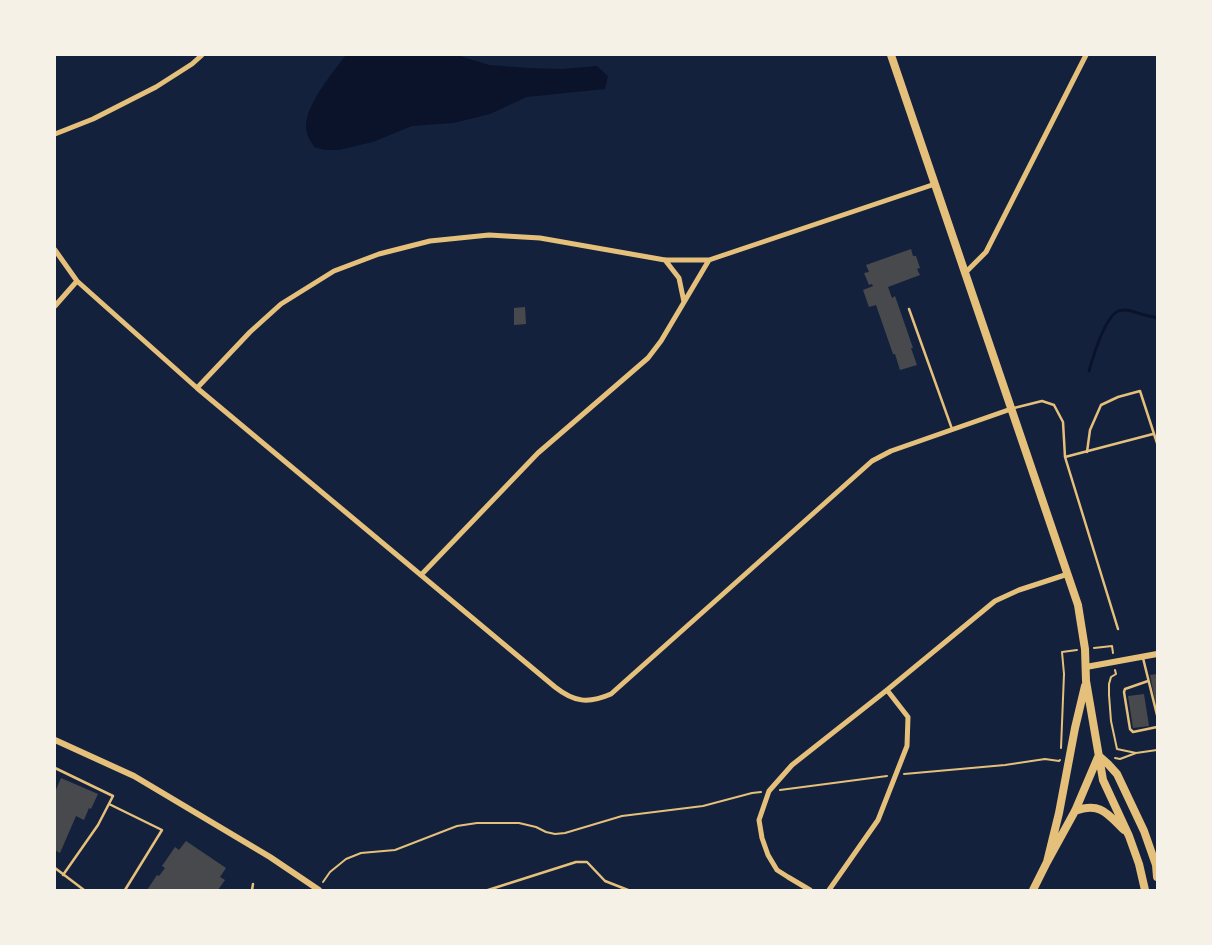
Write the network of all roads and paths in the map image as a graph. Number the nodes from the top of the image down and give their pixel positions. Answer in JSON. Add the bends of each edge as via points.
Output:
{"nodes":[{"id":1,"x":202,"y":55,"type":"edge"},
{"id":2,"x":891,"y":55,"type":"edge"},
{"id":3,"x":1086,"y":55,"type":"edge"},
{"id":4,"x":55,"y":134,"type":"edge"},
{"id":5,"x":934,"y":184,"type":"junction"},
{"id":6,"x":55,"y":250,"type":"edge"},
{"id":7,"x":665,"y":260,"type":"junction"},
{"id":8,"x":709,"y":260,"type":"junction"},
{"id":9,"x":964,"y":273,"type":"junction"},
{"id":10,"x":77,"y":281,"type":"junction"},
{"id":11,"x":684,"y":302,"type":"junction"},
{"id":12,"x":55,"y":306,"type":"edge"},
{"id":13,"x":909,"y":309,"type":"dead end"},
{"id":14,"x":197,"y":388,"type":"junction"},
{"id":15,"x":1011,"y":409,"type":"junction"},
{"id":16,"x":952,"y":429,"type":"junction"},
{"id":17,"x":1154,"y":434,"type":"junction"},
{"id":18,"x":1157,"y":443,"type":"edge"},
{"id":19,"x":1087,"y":452,"type":"junction"},
{"id":20,"x":1065,"y":458,"type":"junction"},
{"id":21,"x":1068,"y":574,"type":"junction"},
{"id":22,"x":421,"y":575,"type":"junction"},
{"id":23,"x":1118,"y":629,"type":"dead end"},
{"id":24,"x":1157,"y":654,"type":"edge"},
{"id":25,"x":1142,"y":656,"type":"junction"},
{"id":26,"x":1086,"y":667,"type":"junction"},
{"id":27,"x":1086,"y":681,"type":"junction"},
{"id":28,"x":1148,"y":681,"type":"junction"},
{"id":29,"x":887,"y":690,"type":"junction"},
{"id":30,"x":1157,"y":715,"type":"edge"},
{"id":31,"x":1157,"y":727,"type":"edge"},
{"id":32,"x":55,"y":740,"type":"edge"},
{"id":33,"x":1117,"y":749,"type":"dead end"},
{"id":34,"x":1157,"y":750,"type":"edge"},
{"id":35,"x":1136,"y":753,"type":"junction"},
{"id":36,"x":1099,"y":756,"type":"junction"},
{"id":37,"x":1059,"y":761,"type":"dead end"},
{"id":38,"x":55,"y":768,"type":"edge"},
{"id":39,"x":896,"y":775,"type":"junction"},
{"id":40,"x":769,"y":792,"type":"junction"},
{"id":41,"x":109,"y":804,"type":"junction"},
{"id":42,"x":1075,"y":811,"type":"junction"},
{"id":43,"x":1129,"y":836,"type":"junction"},
{"id":44,"x":1047,"y":862,"type":"junction"},
{"id":45,"x":55,"y":868,"type":"edge"},
{"id":46,"x":63,"y":875,"type":"junction"},
{"id":47,"x":1157,"y":877,"type":"edge"},
{"id":48,"x":253,"y":884,"type":"dead end"},
{"id":49,"x":319,"y":889,"type":"edge"},
{"id":50,"x":84,"y":890,"type":"edge"},
{"id":51,"x":125,"y":890,"type":"edge"},
{"id":52,"x":252,"y":890,"type":"edge"},
{"id":53,"x":488,"y":890,"type":"edge"},
{"id":54,"x":628,"y":890,"type":"edge"},
{"id":55,"x":810,"y":890,"type":"edge"},
{"id":56,"x":829,"y":890,"type":"edge"},
{"id":57,"x":1033,"y":890,"type":"edge"},
{"id":58,"x":1144,"y":890,"type":"edge"}],
"edges":[{"from":1,"to":4,"type":"street","via":[[156,87]]},
{"from":2,"to":5,"type":"main road"},
{"from":3,"to":9,"type":"street","via":[[986,252]]},
{"from":5,"to":8,"type":"street"},
{"from":5,"to":9,"type":"main road"},
{"from":6,"to":10,"type":"street"},
{"from":7,"to":8,"type":"street"},
{"from":7,"to":11,"type":"street","via":[[679,278]]},
{"from":7,"to":14,"type":"street","via":[[540,238],[489,235],[430,241],[378,254],[334,271],[281,304]]},
{"from":8,"to":11,"type":"street"},
{"from":9,"to":15,"type":"main road"},
{"from":10,"to":12,"type":"street"},
{"from":10,"to":14,"type":"street"},
{"from":11,"to":22,"type":"street","via":[[648,358],[538,453]]},
{"from":13,"to":16,"type":"lane"},
{"from":14,"to":22,"type":"street"},
{"from":15,"to":16,"type":"street"},
{"from":15,"to":20,"type":"lane","via":[[1042,401],[1054,405],[1063,422]]},
{"from":15,"to":21,"type":"main road"},
{"from":16,"to":22,"type":"street","via":[[872,461],[610,694],[598,700],[578,700],[566,695]]},
{"from":17,"to":18,"type":"lane"},
{"from":17,"to":19,"type":"lane"},
{"from":17,"to":19,"type":"lane","via":[[1140,391],[1101,405],[1090,430]]},
{"from":19,"to":20,"type":"lane"},
{"from":20,"to":23,"type":"lane"},
{"from":21,"to":26,"type":"main road","via":[[1078,605]]},
{"from":21,"to":29,"type":"street","via":[[994,601]]},
{"from":24,"to":25,"type":"street"},
{"from":25,"to":26,"type":"street"},
{"from":25,"to":28,"type":"lane"},
{"from":26,"to":27,"type":"main road"},
{"from":27,"to":36,"type":"main road"},
{"from":27,"to":44,"type":"main road"},
{"from":28,"to":30,"type":"lane"},
{"from":28,"to":31,"type":"lane","via":[[1125,689],[1130,729],[1133,732]]},
{"from":29,"to":39,"type":"street","via":[[908,716],[907,746]]},
{"from":29,"to":40,"type":"street","via":[[792,765]]},
{"from":32,"to":49,"type":"street","via":[[134,776]]},
{"from":33,"to":35,"type":"path"},
{"from":34,"to":35,"type":"path"},
{"from":35,"to":36,"type":"path","via":[[1120,759]]},
{"from":36,"to":42,"type":"main road"},
{"from":36,"to":43,"type":"main road","via":[[1103,780]]},
{"from":36,"to":47,"type":"main road","via":[[1117,774],[1144,831]]},
{"from":37,"to":39,"type":"path","via":[[1045,758]]},
{"from":38,"to":41,"type":"lane","via":[[112,796]]},
{"from":39,"to":40,"type":"path"},
{"from":39,"to":56,"type":"street","via":[[878,820]]},
{"from":40,"to":49,"type":"path","via":[[703,806],[622,816],[565,833],[555,834],[519,823],[457,826],[395,850],[361,853],[346,859],[330,872]]},
{"from":40,"to":55,"type":"street","via":[[759,820],[768,855],[777,870]]},
{"from":41,"to":46,"type":"lane"},
{"from":41,"to":51,"type":"lane","via":[[162,830]]},
{"from":42,"to":43,"type":"main road","via":[[1094,807],[1113,819]]},
{"from":42,"to":44,"type":"main road"},
{"from":43,"to":58,"type":"main road"},
{"from":44,"to":57,"type":"main road"},
{"from":45,"to":46,"type":"lane"},
{"from":46,"to":50,"type":"lane"},
{"from":48,"to":52,"type":"lane"},
{"from":53,"to":54,"type":"lane","via":[[576,862],[588,862],[605,881]]}]}
